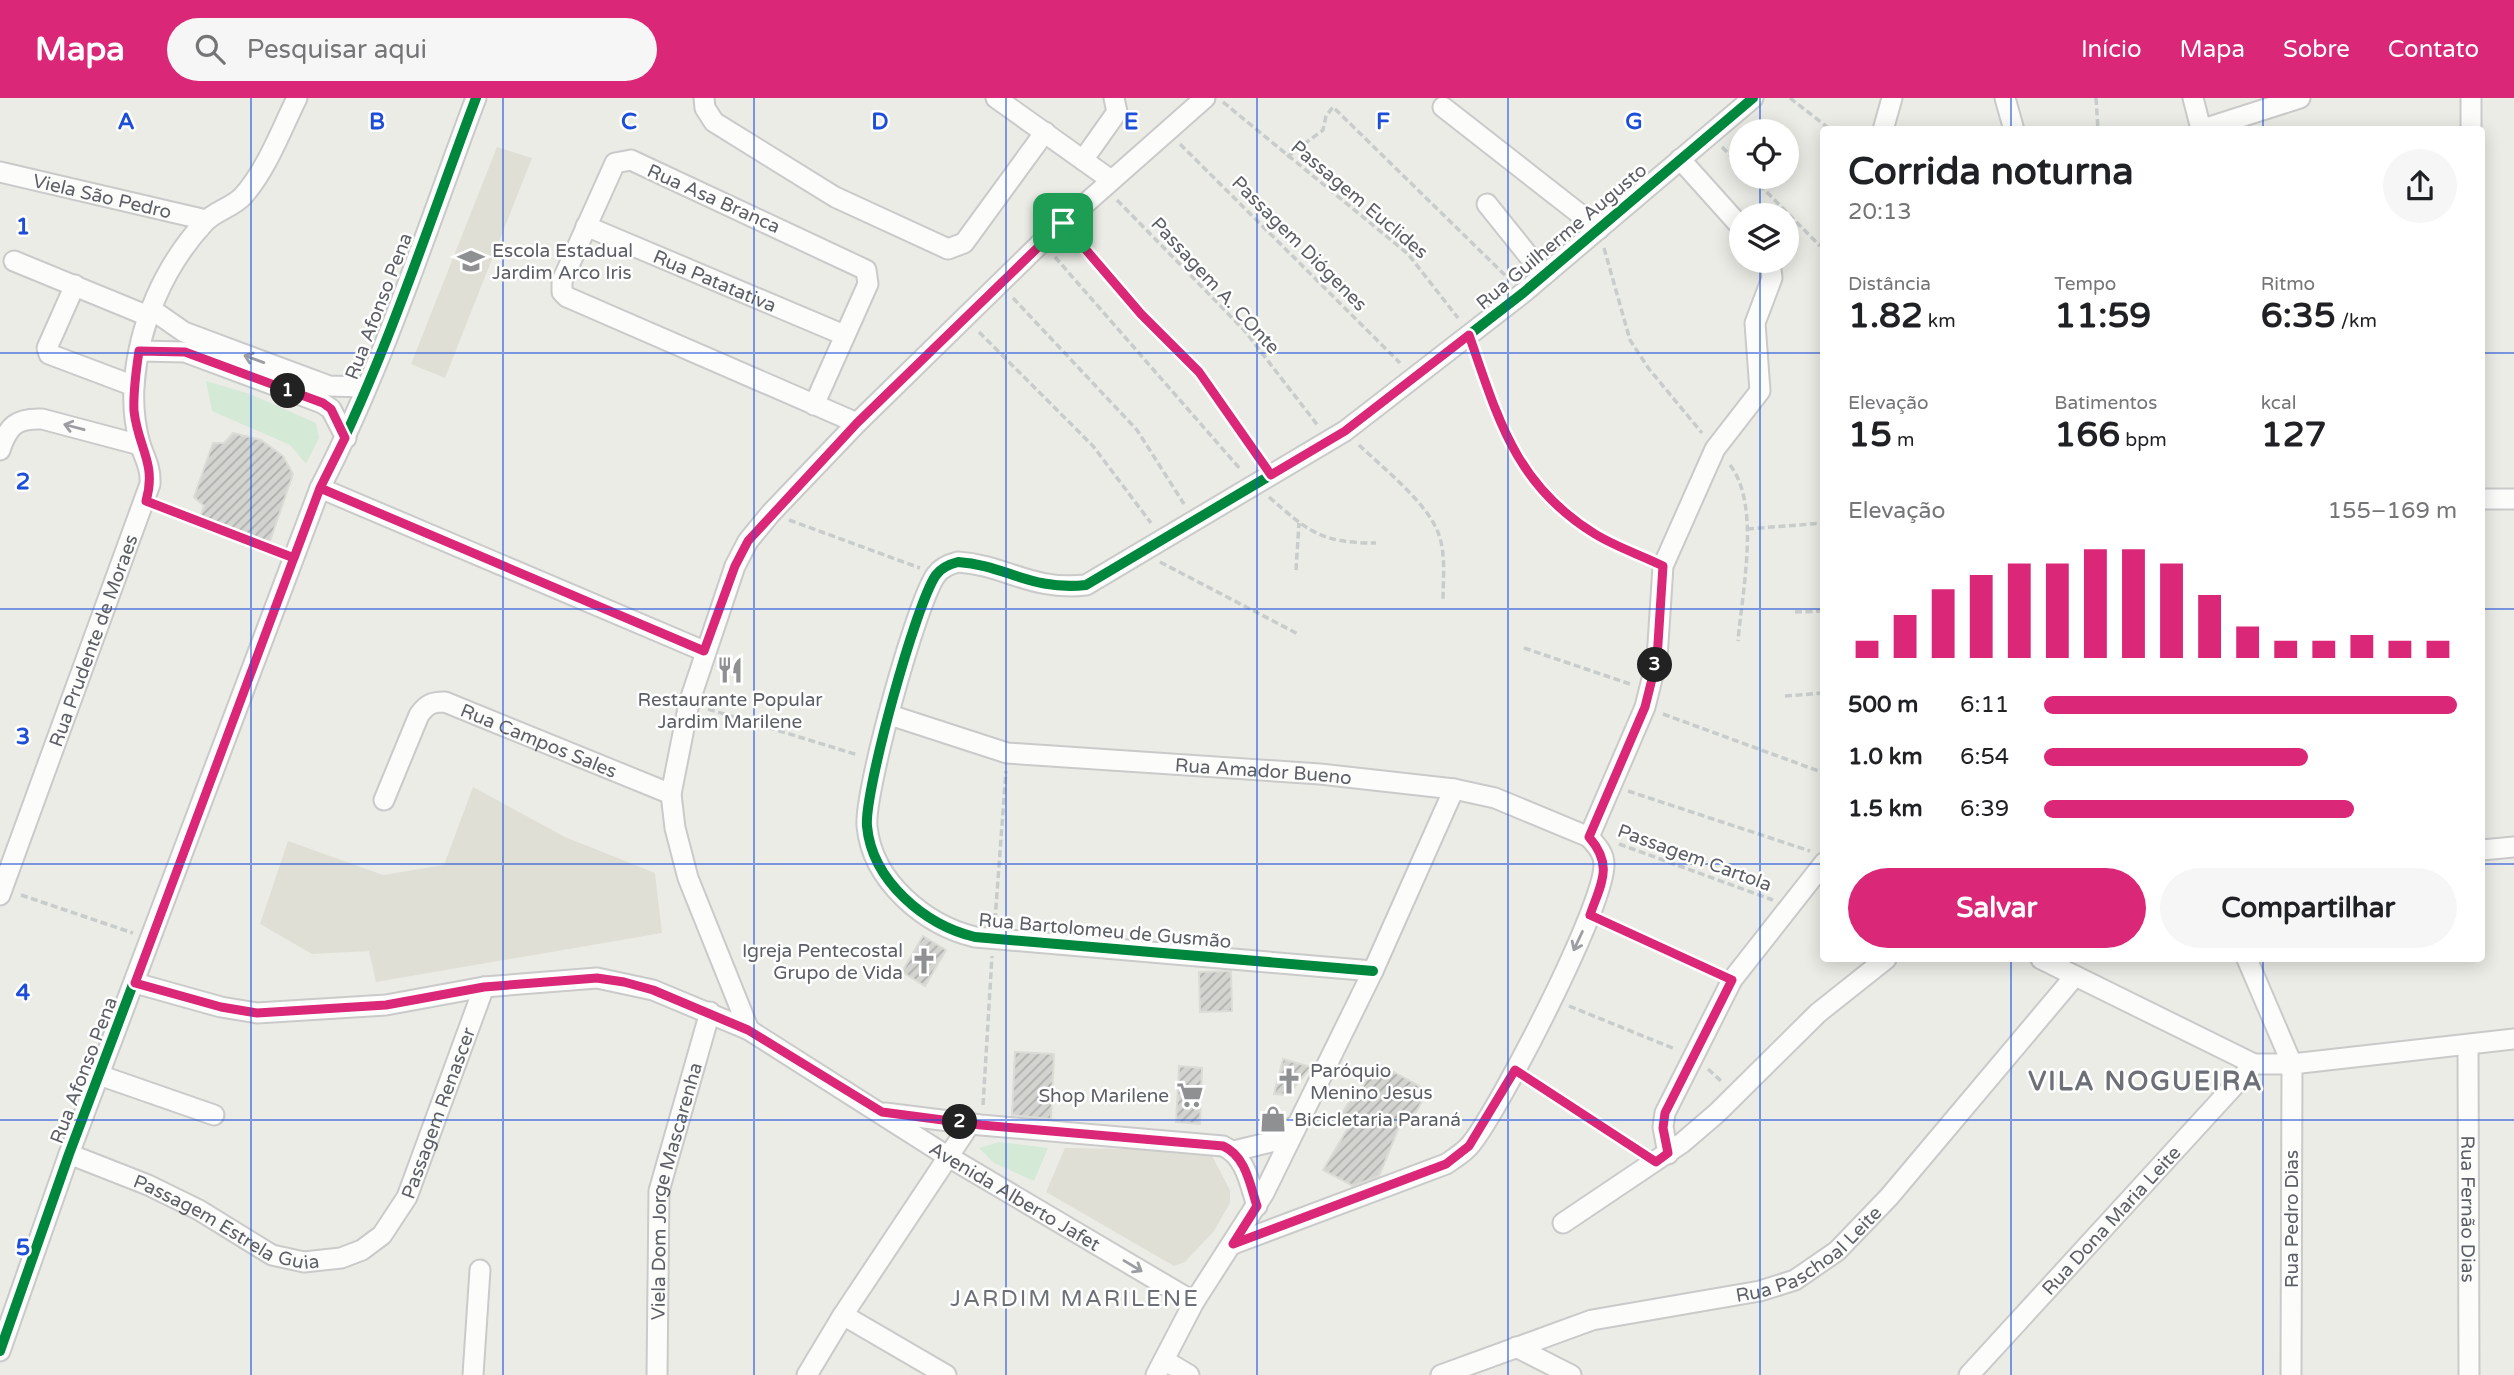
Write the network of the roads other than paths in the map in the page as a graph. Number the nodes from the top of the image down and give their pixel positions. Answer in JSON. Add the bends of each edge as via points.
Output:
{"nodes":[{"id":1,"x":290,"y":98,"type":"edge"},
{"id":2,"x":296,"y":98,"type":"edge"},
{"id":3,"x":476,"y":98,"type":"edge"},
{"id":4,"x":704,"y":98,"type":"edge"},
{"id":5,"x":996,"y":98,"type":"edge"},
{"id":6,"x":1114,"y":98,"type":"edge"},
{"id":7,"x":1205,"y":98,"type":"edge"},
{"id":8,"x":1753,"y":98,"type":"edge"},
{"id":9,"x":1892,"y":98,"type":"edge"},
{"id":10,"x":2005,"y":98,"type":"edge"},
{"id":11,"x":2193,"y":98,"type":"edge"},
{"id":12,"x":2471,"y":98,"type":"edge"},
{"id":13,"x":2291,"y":99,"type":"edge"},
{"id":14,"x":1443,"y":107,"type":"dead end"},
{"id":15,"x":1884,"y":126,"type":"edge"},
{"id":16,"x":2013,"y":126,"type":"edge"},
{"id":17,"x":2199,"y":126,"type":"edge"},
{"id":18,"x":2209,"y":126,"type":"edge"},
{"id":19,"x":2471,"y":126,"type":"edge"},
{"id":20,"x":1045,"y":132,"type":"junction"},
{"id":21,"x":1680,"y":159,"type":"junction"},
{"id":22,"x":1083,"y":160,"type":"junction"},
{"id":23,"x":0,"y":172,"type":"edge"},
{"id":24,"x":1107,"y":183,"type":"junction"},
{"id":25,"x":1487,"y":204,"type":"dead end"},
{"id":26,"x":1729,"y":214,"type":"edge"},
{"id":27,"x":206,"y":220,"type":"junction"},
{"id":28,"x":586,"y":226,"type":"junction"},
{"id":29,"x":1599,"y":229,"type":"junction"},
{"id":30,"x":14,"y":261,"type":"dead end"},
{"id":31,"x":1771,"y":273,"type":"edge"},
{"id":32,"x":1544,"y":275,"type":"junction"},
{"id":33,"x":75,"y":285,"type":"junction"},
{"id":34,"x":150,"y":312,"type":"junction"},
{"id":35,"x":844,"y":335,"type":"junction"},
{"id":36,"x":139,"y":351,"type":"junction"},
{"id":37,"x":134,"y":386,"type":"junction"},
{"id":38,"x":366,"y":387,"type":"junction"},
{"id":39,"x":814,"y":405,"type":"junction"},
{"id":40,"x":857,"y":423,"type":"junction"},
{"id":41,"x":345,"y":438,"type":"junction"},
{"id":42,"x":140,"y":445,"type":"junction"},
{"id":43,"x":0,"y":450,"type":"edge"},
{"id":44,"x":320,"y":488,"type":"junction"},
{"id":45,"x":2485,"y":499,"type":"edge"},
{"id":46,"x":2514,"y":499,"type":"edge"},
{"id":47,"x":921,"y":603,"type":"joint"},
{"id":48,"x":704,"y":651,"type":"junction"},
{"id":49,"x":890,"y":715,"type":"junction"},
{"id":50,"x":1454,"y":789,"type":"junction"},
{"id":51,"x":671,"y":794,"type":"junction"},
{"id":52,"x":384,"y":800,"type":"dead end"},
{"id":53,"x":1590,"y":835,"type":"junction"},
{"id":54,"x":2514,"y":847,"type":"edge"},
{"id":55,"x":2485,"y":850,"type":"edge"},
{"id":56,"x":1817,"y":857,"type":"edge"},
{"id":57,"x":1,"y":890,"type":"edge"},
{"id":58,"x":1881,"y":962,"type":"edge"},
{"id":59,"x":2046,"y":962,"type":"edge"},
{"id":60,"x":2248,"y":962,"type":"edge"},
{"id":61,"x":1373,"y":971,"type":"junction"},
{"id":62,"x":2075,"y":976,"type":"junction"},
{"id":63,"x":135,"y":983,"type":"junction"},
{"id":64,"x":484,"y":987,"type":"junction"},
{"id":65,"x":710,"y":1012,"type":"junction"},
{"id":66,"x":748,"y":1030,"type":"junction"},
{"id":67,"x":2514,"y":1039,"type":"edge"},
{"id":68,"x":2468,"y":1045,"type":"junction"},
{"id":69,"x":2292,"y":1063,"type":"junction"},
{"id":70,"x":2254,"y":1064,"type":"junction"},
{"id":71,"x":99,"y":1075,"type":"junction"},
{"id":72,"x":882,"y":1112,"type":"junction"},
{"id":73,"x":214,"y":1115,"type":"dead end"},
{"id":74,"x":970,"y":1124,"type":"junction"},
{"id":75,"x":1298,"y":1125,"type":"junction"},
{"id":76,"x":1234,"y":1150,"type":"junction"},
{"id":77,"x":69,"y":1154,"type":"junction"},
{"id":78,"x":947,"y":1156,"type":"junction"},
{"id":79,"x":1662,"y":1158,"type":"junction"},
{"id":80,"x":1257,"y":1206,"type":"junction"},
{"id":81,"x":1563,"y":1223,"type":"dead end"},
{"id":82,"x":382,"y":1235,"type":"joint"},
{"id":83,"x":1233,"y":1244,"type":"junction"},
{"id":84,"x":480,"y":1270,"type":"dead end"},
{"id":85,"x":1194,"y":1302,"type":"junction"},
{"id":86,"x":843,"y":1315,"type":"junction"},
{"id":87,"x":1516,"y":1347,"type":"junction"},
{"id":88,"x":0,"y":1352,"type":"edge"},
{"id":89,"x":1160,"y":1367,"type":"edge"},
{"id":90,"x":474,"y":1375,"type":"edge"},
{"id":91,"x":657,"y":1375,"type":"edge"},
{"id":92,"x":807,"y":1375,"type":"edge"},
{"id":93,"x":946,"y":1375,"type":"edge"},
{"id":94,"x":1189,"y":1375,"type":"edge"},
{"id":95,"x":1441,"y":1375,"type":"edge"},
{"id":96,"x":1571,"y":1375,"type":"edge"},
{"id":97,"x":1969,"y":1375,"type":"edge"},
{"id":98,"x":2291,"y":1375,"type":"edge"},
{"id":99,"x":2469,"y":1375,"type":"edge"}],
"edges":[{"from":1,"to":2,"type":"street"},
{"from":2,"to":27,"type":"street","name":"Rua Prudente de Moraes","via":[[257,178],[242,197]]},
{"from":3,"to":38,"type":"street","name":"Rua Afonso Pena"},
{"from":4,"to":20,"type":"street","via":[[714,122],[835,197],[948,249],[964,243]]},
{"from":5,"to":20,"type":"street"},
{"from":6,"to":22,"type":"street","via":[[1117,112]]},
{"from":7,"to":24,"type":"street"},
{"from":8,"to":21,"type":"street","name":"Rua Guilherme Augusto"},
{"from":9,"to":15,"type":"street"},
{"from":10,"to":16,"type":"street"},
{"from":11,"to":17,"type":"street"},
{"from":12,"to":19,"type":"street"},
{"from":13,"to":18,"type":"street"},
{"from":14,"to":29,"type":"street"},
{"from":20,"to":22,"type":"street"},
{"from":21,"to":26,"type":"street"},
{"from":21,"to":29,"type":"street","name":"Rua Guilherme Augusto"},
{"from":22,"to":24,"type":"street"},
{"from":23,"to":27,"type":"street","name":"Viela São Pedro"},
{"from":24,"to":40,"type":"street"},
{"from":25,"to":32,"type":"street"},
{"from":27,"to":34,"type":"street","name":"Rua Prudente de Moraes","via":[[169,269]]},
{"from":28,"to":35,"type":"street","name":"Rua Patatativa"},
{"from":28,"to":35,"type":"street","name":"Rua Asa Branca","via":[[611,168],[631,160],[866,270],[867,284]]},
{"from":28,"to":39,"type":"street","name":"Rua Asa Branca","via":[[562,281],[567,297]]},
{"from":29,"to":32,"type":"street","name":"Rua Guilherme Augusto"},
{"from":30,"to":33,"type":"street"},
{"from":31,"to":53,"type":"street","via":[[1755,323],[1760,391],[1715,449],[1663,566],[1661,626],[1647,699]]},
{"from":32,"to":47,"type":"street","name":"Rua Guilherme Augusto","via":[[1337,436],[1086,585],[1035,584],[965,562],[936,574]]},
{"from":33,"to":34,"type":"street"},
{"from":33,"to":37,"type":"street","via":[[47,348],[49,354]]},
{"from":34,"to":36,"type":"street","name":"Rua Prudente de Moraes"},
{"from":38,"to":34,"type":"street","one_way":true,"via":[[329,386],[184,332]]},
{"from":35,"to":39,"type":"street","name":"Rua Asa Branca"},
{"from":36,"to":37,"type":"street","name":"Rua Prudente de Moraes"},
{"from":36,"to":41,"type":"street","via":[[185,352],[323,403],[331,409]]},
{"from":37,"to":42,"type":"street","name":"Rua Prudente de Moraes"},
{"from":38,"to":41,"type":"street","name":"Rua Afonso Pena"},
{"from":39,"to":40,"type":"street","name":"Rua Asa Branca"},
{"from":40,"to":48,"type":"street","via":[[748,541]]},
{"from":41,"to":44,"type":"street","name":"Rua Afonso Pena"},
{"from":42,"to":43,"type":"street","one_way":true,"via":[[26,418],[7,431]]},
{"from":42,"to":57,"type":"street","name":"Rua Prudente de Moraes","via":[[151,470],[146,501]]},
{"from":44,"to":48,"type":"street"},
{"from":44,"to":63,"type":"street","name":"Rua Afonso Pena"},
{"from":45,"to":46,"type":"street"},
{"from":47,"to":49,"type":"street","name":"Rua Bartolomeu de Gusmão"},
{"from":48,"to":51,"type":"street"},
{"from":49,"to":50,"type":"street","name":"Rua Amador Bueno","via":[[1007,752],[1320,774]]},
{"from":49,"to":61,"type":"street","name":"Rua Bartolomeu de Gusmão","via":[[867,825],[885,874],[933,922],[975,937]]},
{"from":50,"to":53,"type":"street","name":"Rua Amador Bueno","via":[[1495,798]]},
{"from":50,"to":61,"type":"street"},
{"from":51,"to":52,"type":"street","name":"Rua Campos Sales","via":[[445,702],[434,702],[419,715]]},
{"from":51,"to":66,"type":"street","via":[[688,878]]},
{"from":53,"to":83,"type":"street","one_way":true,"via":[[1603,856],[1603,877],[1590,915],[1515,1070],[1469,1146],[1446,1164]]},
{"from":54,"to":55,"type":"street"},
{"from":56,"to":79,"type":"street","via":[[1789,906],[1732,980],[1665,1113]]},
{"from":58,"to":79,"type":"street","via":[[1818,1013],[1717,1113]]},
{"from":59,"to":62,"type":"street"},
{"from":60,"to":69,"type":"street"},
{"from":61,"to":75,"type":"street"},
{"from":62,"to":70,"type":"street"},
{"from":62,"to":87,"type":"street","name":"Rua Paschoal Leite","via":[[1888,1197],[1838,1251],[1795,1280],[1760,1291],[1592,1320]]},
{"from":63,"to":64,"type":"street","name":"Avenida Alberto Jafet","via":[[257,1013],[386,1005]]},
{"from":63,"to":71,"type":"street","name":"Rua Afonso Pena"},
{"from":64,"to":65,"type":"street","name":"Avenida Alberto Jafet","via":[[597,978],[653,990]]},
{"from":64,"to":82,"type":"street","name":"Passagem Renascer","via":[[407,1197]]},
{"from":65,"to":66,"type":"street","name":"Avenida Alberto Jafet"},
{"from":65,"to":91,"type":"street","name":"Viela Dom Jorge Mascarenha","via":[[659,1191]]},
{"from":66,"to":72,"type":"street","name":"Avenida Alberto Jafet"},
{"from":67,"to":68,"type":"street"},
{"from":68,"to":69,"type":"street"},
{"from":68,"to":99,"type":"street","name":"Rua Fernão Dias"},
{"from":69,"to":70,"type":"street"},
{"from":69,"to":98,"type":"street","name":"Rua Pedro Dias"},
{"from":70,"to":97,"type":"street","name":"Rua Dona Maria Leite"},
{"from":71,"to":73,"type":"street"},
{"from":71,"to":77,"type":"street","name":"Rua Afonso Pena"},
{"from":72,"to":74,"type":"street"},
{"from":72,"to":78,"type":"street","name":"Avenida Alberto Jafet"},
{"from":74,"to":76,"type":"street","via":[[1214,1144]]},
{"from":74,"to":78,"type":"street"},
{"from":75,"to":76,"type":"street","via":[[1271,1142]]},
{"from":75,"to":80,"type":"street"},
{"from":76,"to":80,"type":"street"},
{"from":77,"to":82,"type":"street","name":"Passagem Estrela Guia","via":[[169,1195],[272,1255],[303,1262],[341,1258]]},
{"from":77,"to":88,"type":"street","name":"Rua Afonso Pena"},
{"from":78,"to":85,"type":"street","name":"Avenida Alberto Jafet","one_way":true},
{"from":78,"to":86,"type":"street"},
{"from":79,"to":81,"type":"street"},
{"from":80,"to":83,"type":"street"},
{"from":83,"to":85,"type":"street"},
{"from":84,"to":90,"type":"street"},
{"from":85,"to":89,"type":"street"},
{"from":86,"to":92,"type":"street"},
{"from":86,"to":93,"type":"street"},
{"from":87,"to":95,"type":"street","name":"Rua Paschoal Leite"},
{"from":87,"to":96,"type":"street"},
{"from":89,"to":94,"type":"street"}]}
